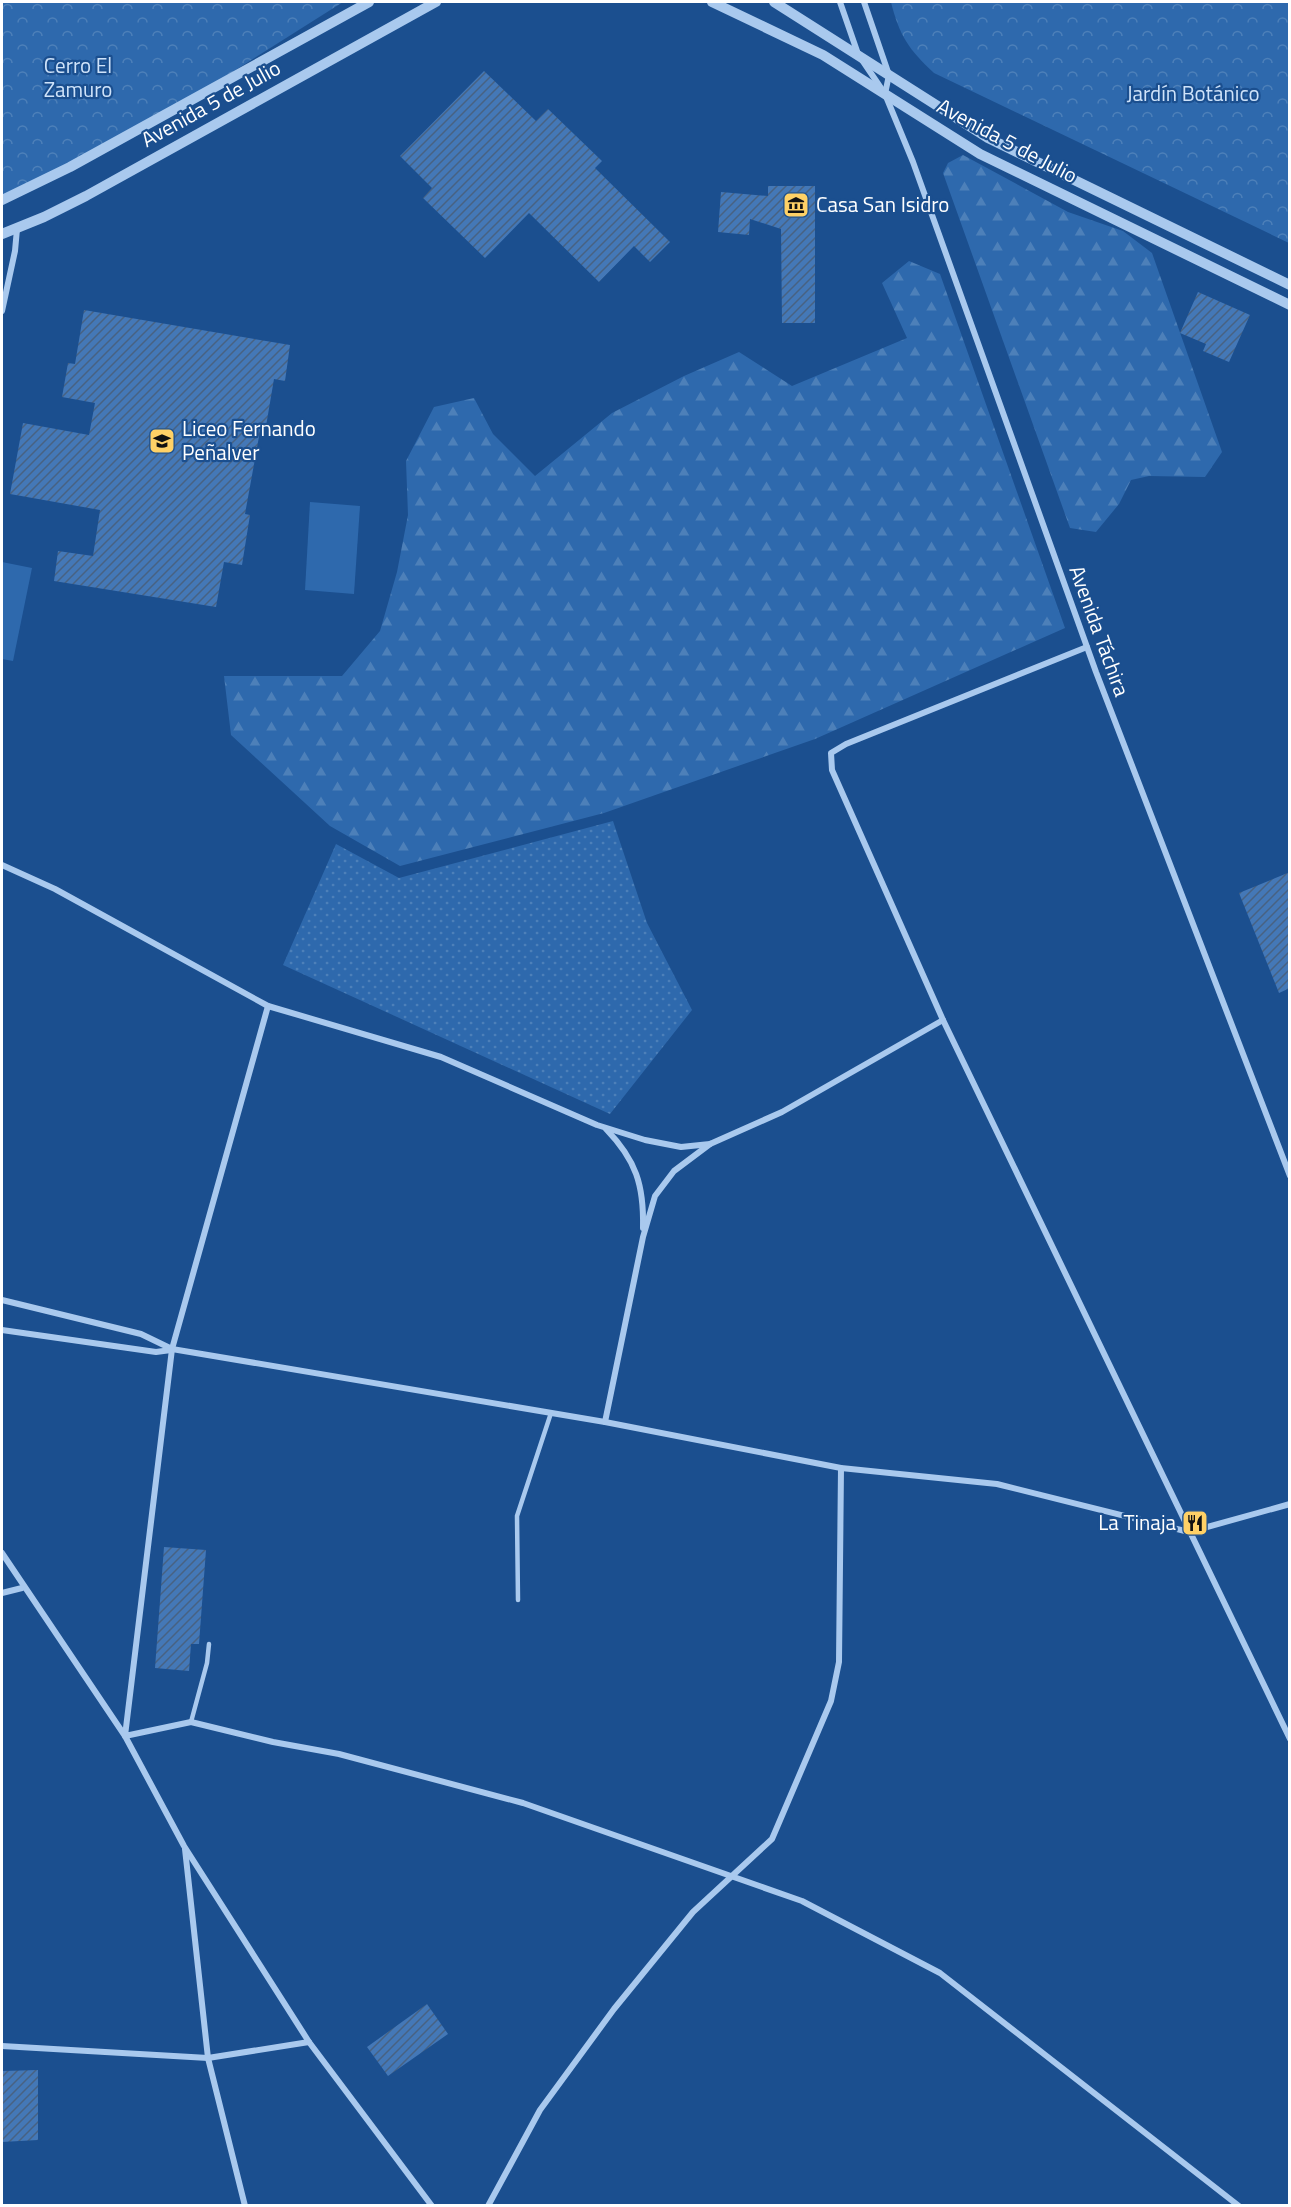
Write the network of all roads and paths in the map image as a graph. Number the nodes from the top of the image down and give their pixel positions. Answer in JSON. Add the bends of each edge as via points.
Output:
{"nodes":[{"id":1,"x":436,"y":2,"type":"edge"},
{"id":2,"x":712,"y":2,"type":"edge"},
{"id":3,"x":774,"y":2,"type":"edge"},
{"id":4,"x":840,"y":2,"type":"edge"},
{"id":5,"x":864,"y":2,"type":"edge"},
{"id":6,"x":365,"y":3,"type":"edge"},
{"id":7,"x":858,"y":54,"type":"junction"},
{"id":8,"x":889,"y":75,"type":"junction"},
{"id":9,"x":885,"y":94,"type":"junction"},
{"id":10,"x":2,"y":200,"type":"edge"},
{"id":11,"x":17,"y":229,"type":"junction"},
{"id":12,"x":2,"y":234,"type":"edge"},
{"id":13,"x":1290,"y":285,"type":"edge"},
{"id":14,"x":1290,"y":305,"type":"edge"},
{"id":15,"x":2,"y":311,"type":"edge"},
{"id":16,"x":1087,"y":647,"type":"junction"},
{"id":17,"x":2,"y":865,"type":"edge"},
{"id":18,"x":268,"y":1006,"type":"junction"},
{"id":19,"x":943,"y":1020,"type":"junction"},
{"id":20,"x":603,"y":1127,"type":"junction"},
{"id":21,"x":710,"y":1144,"type":"junction"},
{"id":22,"x":1290,"y":1176,"type":"edge"},
{"id":23,"x":643,"y":1237,"type":"junction"},
{"id":24,"x":2,"y":1300,"type":"edge"},
{"id":25,"x":2,"y":1330,"type":"edge"},
{"id":26,"x":172,"y":1350,"type":"junction"},
{"id":27,"x":551,"y":1413,"type":"junction"},
{"id":28,"x":605,"y":1422,"type":"junction"},
{"id":29,"x":841,"y":1467,"type":"junction"},
{"id":30,"x":1290,"y":1504,"type":"edge"},
{"id":31,"x":1189,"y":1532,"type":"junction"},
{"id":32,"x":2,"y":1553,"type":"edge"},
{"id":33,"x":22,"y":1588,"type":"junction"},
{"id":34,"x":2,"y":1593,"type":"edge"},
{"id":35,"x":518,"y":1600,"type":"dead end"},
{"id":36,"x":209,"y":1644,"type":"dead end"},
{"id":37,"x":191,"y":1722,"type":"junction"},
{"id":38,"x":124,"y":1736,"type":"junction"},
{"id":39,"x":1290,"y":1739,"type":"edge"},
{"id":40,"x":184,"y":1846,"type":"junction"},
{"id":41,"x":730,"y":1878,"type":"junction"},
{"id":42,"x":309,"y":2042,"type":"junction"},
{"id":43,"x":2,"y":2046,"type":"edge"},
{"id":44,"x":208,"y":2058,"type":"junction"},
{"id":45,"x":245,"y":2205,"type":"edge"},
{"id":46,"x":432,"y":2205,"type":"edge"},
{"id":47,"x":488,"y":2205,"type":"edge"},
{"id":48,"x":1239,"y":2205,"type":"edge"}],
"edges":[{"from":1,"to":11,"type":"street","name":"Avenida 5 de Julio","via":[[86,196]]},
{"from":2,"to":9,"type":"street","name":"Avenida 5 de Julio","via":[[823,56]]},
{"from":3,"to":7,"type":"street","name":"Avenida 5 de Julio"},
{"from":4,"to":7,"type":"street","name":"Avenida Táchira"},
{"from":5,"to":8,"type":"street"},
{"from":6,"to":10,"type":"street","name":"Avenida 5 de Julio","via":[[70,167]]},
{"from":7,"to":8,"type":"street","name":"Avenida 5 de Julio"},
{"from":7,"to":9,"type":"street","name":"Avenida Táchira"},
{"from":8,"to":9,"type":"street"},
{"from":8,"to":13,"type":"street","name":"Avenida 5 de Julio","via":[[988,138]]},
{"from":9,"to":14,"type":"street","name":"Avenida 5 de Julio","via":[[980,154]]},
{"from":9,"to":16,"type":"street","name":"Avenida Táchira"},
{"from":11,"to":12,"type":"street","name":"Avenida 5 de Julio"},
{"from":11,"to":15,"type":"street"},
{"from":16,"to":19,"type":"street","via":[[831,753],[832,770]]},
{"from":16,"to":22,"type":"street","name":"Avenida Táchira"},
{"from":17,"to":18,"type":"street","via":[[55,889]]},
{"from":18,"to":20,"type":"street","via":[[441,1057]]},
{"from":18,"to":26,"type":"street"},
{"from":19,"to":21,"type":"street","via":[[782,1112]]},
{"from":19,"to":31,"type":"street"},
{"from":20,"to":21,"type":"street","via":[[681,1147]]},
{"from":20,"to":23,"type":"street","via":[[625,1149],[635,1168],[644,1201]]},
{"from":21,"to":23,"type":"street","via":[[674,1171],[655,1196]]},
{"from":23,"to":28,"type":"street"},
{"from":24,"to":26,"type":"street","via":[[141,1334]]},
{"from":25,"to":26,"type":"street","via":[[156,1352]]},
{"from":26,"to":27,"type":"street"},
{"from":26,"to":38,"type":"street"},
{"from":27,"to":28,"type":"street"},
{"from":27,"to":35,"type":"lane","via":[[517,1516]]},
{"from":28,"to":29,"type":"street"},
{"from":29,"to":31,"type":"street","via":[[997,1484]]},
{"from":29,"to":41,"type":"street","via":[[839,1662],[831,1701],[772,1839]]},
{"from":30,"to":31,"type":"street"},
{"from":31,"to":39,"type":"street"},
{"from":32,"to":33,"type":"street"},
{"from":33,"to":34,"type":"street"},
{"from":33,"to":38,"type":"street"},
{"from":36,"to":37,"type":"lane"},
{"from":37,"to":38,"type":"street"},
{"from":37,"to":41,"type":"street","via":[[339,1754],[523,1803]]},
{"from":38,"to":40,"type":"street"},
{"from":40,"to":42,"type":"street"},
{"from":40,"to":44,"type":"street"},
{"from":41,"to":47,"type":"street","via":[[693,1912],[577,2058],[540,2110]]},
{"from":41,"to":48,"type":"street","via":[[802,1901],[940,1973]]},
{"from":42,"to":44,"type":"street"},
{"from":42,"to":46,"type":"street"},
{"from":43,"to":44,"type":"street"},
{"from":44,"to":45,"type":"street"}]}
